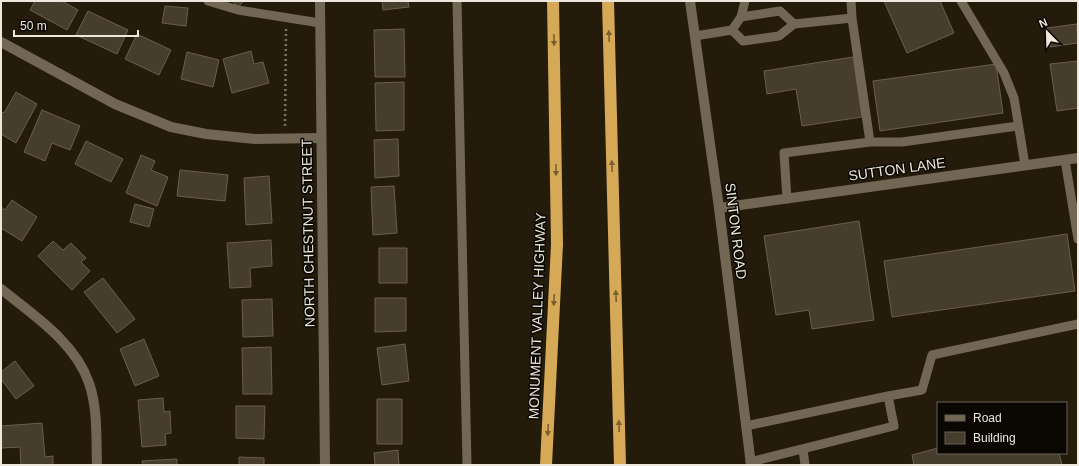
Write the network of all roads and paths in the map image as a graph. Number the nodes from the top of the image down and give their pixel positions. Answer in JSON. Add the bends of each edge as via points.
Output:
{"nodes":[{"id":1,"x":208,"y":1,"type":"edge"},
{"id":2,"x":320,"y":1,"type":"edge"},
{"id":3,"x":457,"y":1,"type":"edge"},
{"id":4,"x":553,"y":1,"type":"edge"},
{"id":5,"x":608,"y":1,"type":"edge"},
{"id":6,"x":690,"y":1,"type":"edge"},
{"id":7,"x":745,"y":1,"type":"edge"},
{"id":8,"x":851,"y":1,"type":"edge"},
{"id":9,"x":962,"y":1,"type":"edge"},
{"id":10,"x":741,"y":17,"type":"junction"},
{"id":11,"x":286,"y":18,"type":"junction"},
{"id":12,"x":852,"y":18,"type":"junction"},
{"id":13,"x":320,"y":23,"type":"junction"},
{"id":14,"x":794,"y":24,"type":"junction"},
{"id":15,"x":732,"y":30,"type":"junction"},
{"id":16,"x":695,"y":36,"type":"junction"},
{"id":17,"x":1,"y":42,"type":"edge"},
{"id":18,"x":1018,"y":126,"type":"junction"},
{"id":19,"x":285,"y":138,"type":"junction"},
{"id":20,"x":321,"y":138,"type":"junction"},
{"id":21,"x":870,"y":142,"type":"junction"},
{"id":22,"x":1078,"y":158,"type":"edge"},
{"id":23,"x":1065,"y":160,"type":"junction"},
{"id":24,"x":1025,"y":165,"type":"junction"},
{"id":25,"x":787,"y":199,"type":"junction"},
{"id":26,"x":719,"y":208,"type":"junction"},
{"id":27,"x":1078,"y":239,"type":"edge"},
{"id":28,"x":1,"y":289,"type":"edge"},
{"id":29,"x":1078,"y":324,"type":"edge"},
{"id":30,"x":888,"y":396,"type":"junction"},
{"id":31,"x":746,"y":426,"type":"junction"},
{"id":32,"x":803,"y":449,"type":"junction"},
{"id":33,"x":750,"y":464,"type":"edge"},
{"id":34,"x":97,"y":465,"type":"edge"},
{"id":35,"x":325,"y":465,"type":"edge"},
{"id":36,"x":467,"y":465,"type":"edge"},
{"id":37,"x":546,"y":465,"type":"edge"},
{"id":38,"x":620,"y":465,"type":"edge"},
{"id":39,"x":805,"y":465,"type":"edge"}],
"edges":[{"from":1,"to":11,"type":"lane","via":[[238,10]]},
{"from":2,"to":13,"type":"street","name":"NORTH CHESTNUT STREET"},
{"from":3,"to":36,"type":"lane"},
{"from":4,"to":37,"type":"highway","name":"MONUMENT VALLEY HIGHWAY","one_way":true,"via":[[557,244]]},
{"from":38,"to":5,"type":"highway","one_way":true},
{"from":6,"to":16,"type":"street","name":"SINTON ROAD"},
{"from":7,"to":10,"type":"lane"},
{"from":8,"to":12,"type":"lane"},
{"from":9,"to":18,"type":"lane","via":[[1004,73],[1014,98]]},
{"from":10,"to":14,"type":"lane","via":[[780,11]]},
{"from":10,"to":15,"type":"lane"},
{"from":11,"to":13,"type":"lane"},
{"from":11,"to":19,"type":"path"},
{"from":12,"to":14,"type":"lane"},
{"from":12,"to":21,"type":"lane"},
{"from":13,"to":20,"type":"street","name":"NORTH CHESTNUT STREET"},
{"from":14,"to":15,"type":"lane","via":[[779,36],[743,41]]},
{"from":15,"to":16,"type":"lane"},
{"from":16,"to":26,"type":"street","name":"SINTON ROAD"},
{"from":17,"to":19,"type":"street","via":[[115,104],[171,127],[255,139]]},
{"from":18,"to":21,"type":"lane","via":[[902,142]]},
{"from":18,"to":24,"type":"lane"},
{"from":19,"to":20,"type":"street"},
{"from":20,"to":35,"type":"street","name":"NORTH CHESTNUT STREET"},
{"from":21,"to":25,"type":"lane","via":[[784,153]]},
{"from":22,"to":23,"type":"street","name":"SUTTON LANE"},
{"from":23,"to":24,"type":"street","name":"SUTTON LANE"},
{"from":23,"to":27,"type":"lane"},
{"from":24,"to":25,"type":"street","name":"SUTTON LANE"},
{"from":25,"to":26,"type":"street","name":"SUTTON LANE"},
{"from":26,"to":31,"type":"street","name":"SINTON ROAD"},
{"from":28,"to":34,"type":"street","via":[[45,324],[63,341],[78,361],[89,383],[95,406]]},
{"from":29,"to":30,"type":"lane","via":[[932,355],[922,390]]},
{"from":30,"to":31,"type":"lane"},
{"from":30,"to":32,"type":"lane","via":[[894,426]]},
{"from":31,"to":33,"type":"street","name":"SINTON ROAD"},
{"from":32,"to":33,"type":"lane"},
{"from":32,"to":39,"type":"lane"}]}
